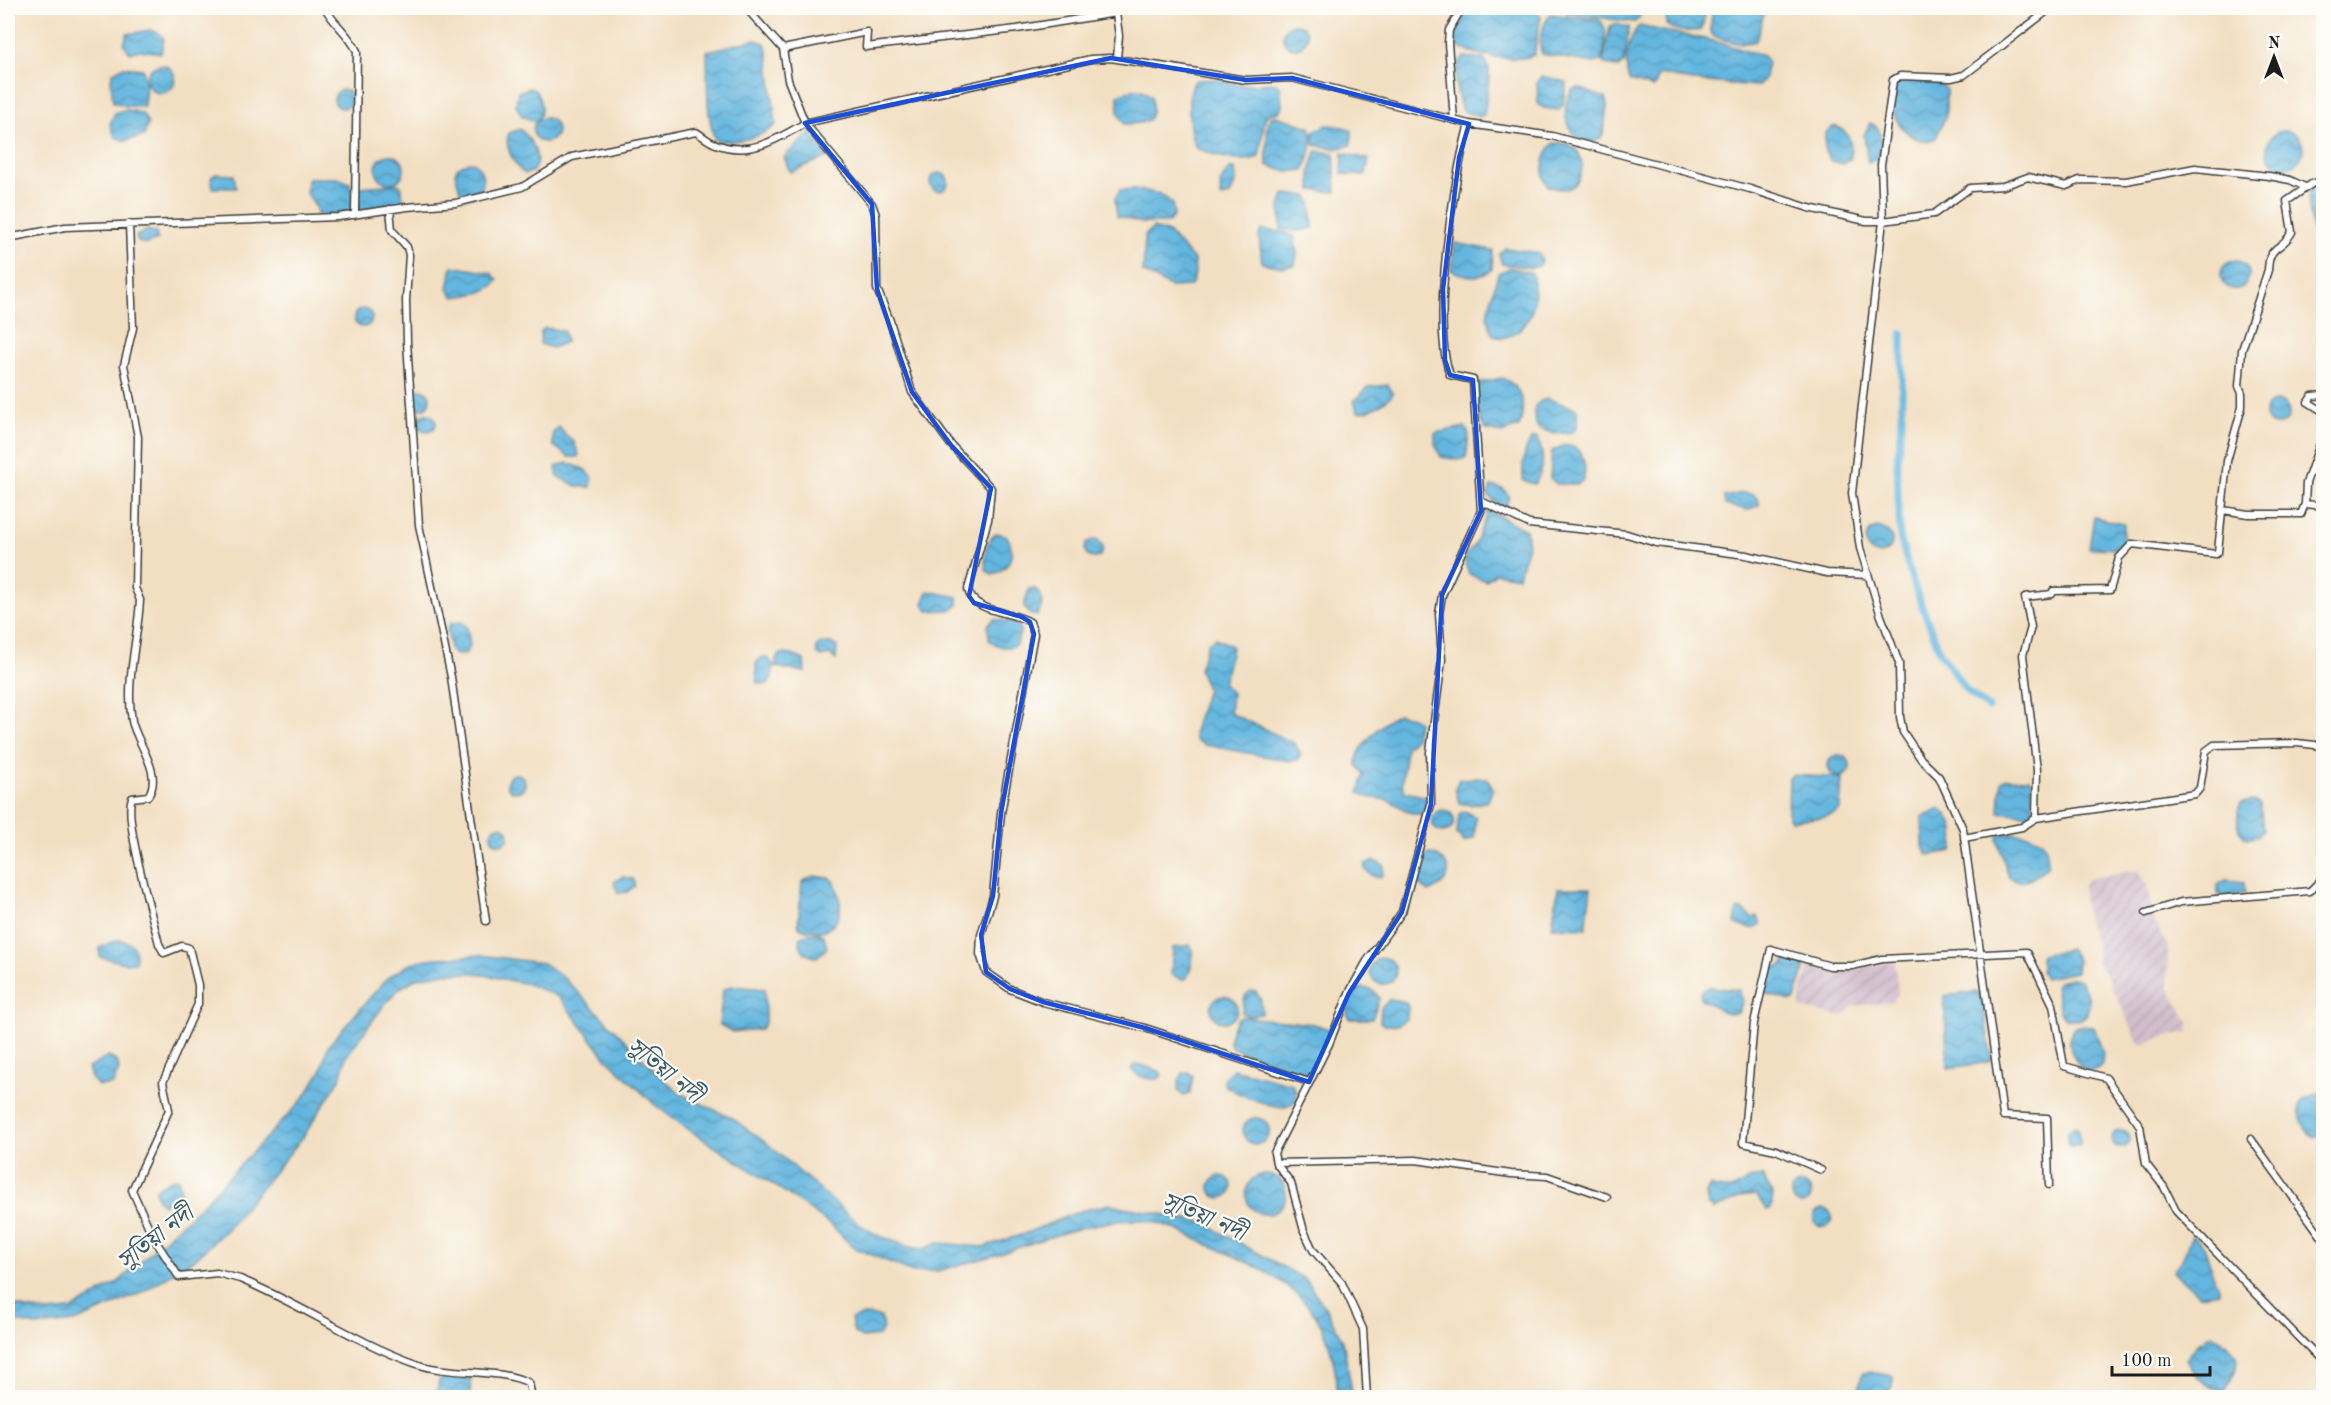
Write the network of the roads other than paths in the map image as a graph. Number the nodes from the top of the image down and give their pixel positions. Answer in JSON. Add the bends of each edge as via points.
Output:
{"nodes":[{"id":1,"x":325,"y":8,"type":"edge"},
{"id":2,"x":746,"y":8,"type":"edge"},
{"id":3,"x":1462,"y":8,"type":"edge"},
{"id":4,"x":2051,"y":8,"type":"edge"},
{"id":5,"x":783,"y":50,"type":"junction"},
{"id":6,"x":1117,"y":58,"type":"junction"},
{"id":7,"x":1454,"y":120,"type":"junction"},
{"id":8,"x":805,"y":123,"type":"junction"},
{"id":9,"x":1469,"y":124,"type":"junction"},
{"id":10,"x":2324,"y":183,"type":"edge"},
{"id":11,"x":2305,"y":187,"type":"junction"},
{"id":12,"x":390,"y":209,"type":"junction"},
{"id":13,"x":355,"y":215,"type":"junction"},
{"id":14,"x":1883,"y":221,"type":"junction"},
{"id":15,"x":129,"y":224,"type":"junction"},
{"id":16,"x":8,"y":238,"type":"edge"},
{"id":17,"x":2324,"y":394,"type":"edge"},
{"id":18,"x":2324,"y":412,"type":"edge"},
{"id":19,"x":2324,"y":433,"type":"edge"},
{"id":20,"x":1480,"y":501,"type":"junction"},
{"id":21,"x":2305,"y":504,"type":"junction"},
{"id":22,"x":2324,"y":506,"type":"edge"},
{"id":23,"x":2223,"y":510,"type":"junction"},
{"id":24,"x":1868,"y":575,"type":"junction"},
{"id":25,"x":2324,"y":746,"type":"edge"},
{"id":26,"x":2036,"y":818,"type":"junction"},
{"id":27,"x":1964,"y":838,"type":"junction"},
{"id":28,"x":2324,"y":878,"type":"edge"},
{"id":29,"x":2146,"y":913,"type":"dead end"},
{"id":30,"x":486,"y":921,"type":"dead end"},
{"id":31,"x":1981,"y":956,"type":"junction"},
{"id":32,"x":1309,"y":1082,"type":"junction"},
{"id":33,"x":2250,"y":1139,"type":"dead end"},
{"id":34,"x":1276,"y":1163,"type":"junction"},
{"id":35,"x":1821,"y":1170,"type":"dead end"},
{"id":36,"x":2049,"y":1185,"type":"dead end"},
{"id":37,"x":1607,"y":1197,"type":"dead end"},
{"id":38,"x":2324,"y":1240,"type":"edge"},
{"id":39,"x":2324,"y":1364,"type":"edge"},
{"id":40,"x":532,"y":1398,"type":"edge"},
{"id":41,"x":1367,"y":1398,"type":"edge"}],
"edges":[{"from":1,"to":13,"type":"street","via":[[357,51]]},
{"from":2,"to":5,"type":"street"},
{"from":3,"to":7,"type":"street","via":[[1449,30],[1448,43]]},
{"from":4,"to":14,"type":"street","via":[[1964,75],[1900,76],[1893,80],[1881,165]]},
{"from":5,"to":6,"type":"street","via":[[867,32],[866,47],[1116,13]]},
{"from":5,"to":8,"type":"street","via":[[788,80]]},
{"from":6,"to":7,"type":"street","via":[[1246,80],[1292,78]]},
{"from":6,"to":8,"type":"street","via":[[1091,58]]},
{"from":7,"to":9,"type":"street"},
{"from":8,"to":12,"type":"street","via":[[768,145],[745,148],[716,144],[696,132],[603,149],[572,157],[522,187],[439,206]]},
{"from":8,"to":32,"type":"street","via":[[872,204],[876,215],[877,289],[912,392],[951,445],[991,488],[988,520],[969,596],[974,603],[1022,617],[1030,622],[1034,634],[1001,813],[993,896],[981,935],[980,954],[986,972],[1043,1002],[1145,1028]]},
{"from":9,"to":14,"type":"street","via":[[1552,136],[1809,208]]},
{"from":9,"to":20,"type":"street","via":[[1459,158],[1443,288],[1445,360],[1450,375],[1473,380]]},
{"from":10,"to":11,"type":"street"},
{"from":11,"to":14,"type":"street","via":[[2269,176],[2195,168],[2126,181],[2080,180],[2066,186],[2028,177],[2003,186],[1970,188],[1934,214]]},
{"from":11,"to":23,"type":"street","via":[[2287,201],[2292,232],[2268,257],[2268,270],[2242,350],[2242,407],[2227,461]]},
{"from":12,"to":13,"type":"street"},
{"from":12,"to":30,"type":"street","via":[[392,230],[409,255],[407,342],[419,525],[451,677]]},
{"from":13,"to":15,"type":"street"},
{"from":14,"to":24,"type":"street","via":[[1852,493]]},
{"from":15,"to":16,"type":"street","via":[[65,226]]},
{"from":15,"to":40,"type":"street","via":[[133,328],[124,365],[138,438],[135,588],[140,600],[131,703],[132,721],[148,760],[153,788],[148,795],[132,798],[131,815],[159,945],[165,953],[182,946],[189,948],[198,985],[198,1005],[163,1082],[169,1110],[132,1190],[153,1237],[179,1277],[217,1273],[240,1279],[383,1352],[451,1372],[522,1379],[528,1383]]},
{"from":17,"to":18,"type":"street","via":[[2312,396],[2308,402]]},
{"from":19,"to":21,"type":"street","via":[[2306,483]]},
{"from":20,"to":24,"type":"street","via":[[1530,525],[1627,534],[1656,543],[1746,555],[1827,573]]},
{"from":20,"to":32,"type":"street","via":[[1481,511],[1442,595],[1438,614],[1442,660],[1431,752],[1431,804],[1402,912],[1348,993],[1329,1044]]},
{"from":21,"to":22,"type":"street"},
{"from":21,"to":23,"type":"street","via":[[2301,514]]},
{"from":23,"to":26,"type":"street","via":[[2216,554],[2132,544],[2119,558],[2110,590],[2053,591],[2025,597],[2031,627],[2023,655],[2037,770]]},
{"from":24,"to":27,"type":"street","via":[[1899,663],[1903,732],[1939,777]]},
{"from":25,"to":26,"type":"street","via":[[2214,745],[2206,751],[2200,788],[2195,794]]},
{"from":26,"to":27,"type":"street","via":[[2022,827]]},
{"from":27,"to":31,"type":"street"},
{"from":28,"to":29,"type":"street","via":[[2310,891],[2181,903]]},
{"from":31,"to":35,"type":"street","via":[[1882,959],[1830,966],[1771,950],[1754,1023],[1743,1143],[1776,1150]]},
{"from":31,"to":36,"type":"street","via":[[2003,1116],[2047,1118]]},
{"from":31,"to":39,"type":"street","via":[[2027,952],[2053,1005],[2064,1066],[2106,1078],[2140,1126],[2146,1164],[2176,1211]]},
{"from":32,"to":34,"type":"street","via":[[1274,1153]]},
{"from":33,"to":38,"type":"street"},
{"from":34,"to":37,"type":"street","via":[[1416,1160],[1547,1176]]},
{"from":34,"to":41,"type":"street","via":[[1291,1183],[1313,1250],[1342,1283],[1363,1329]]}]}
